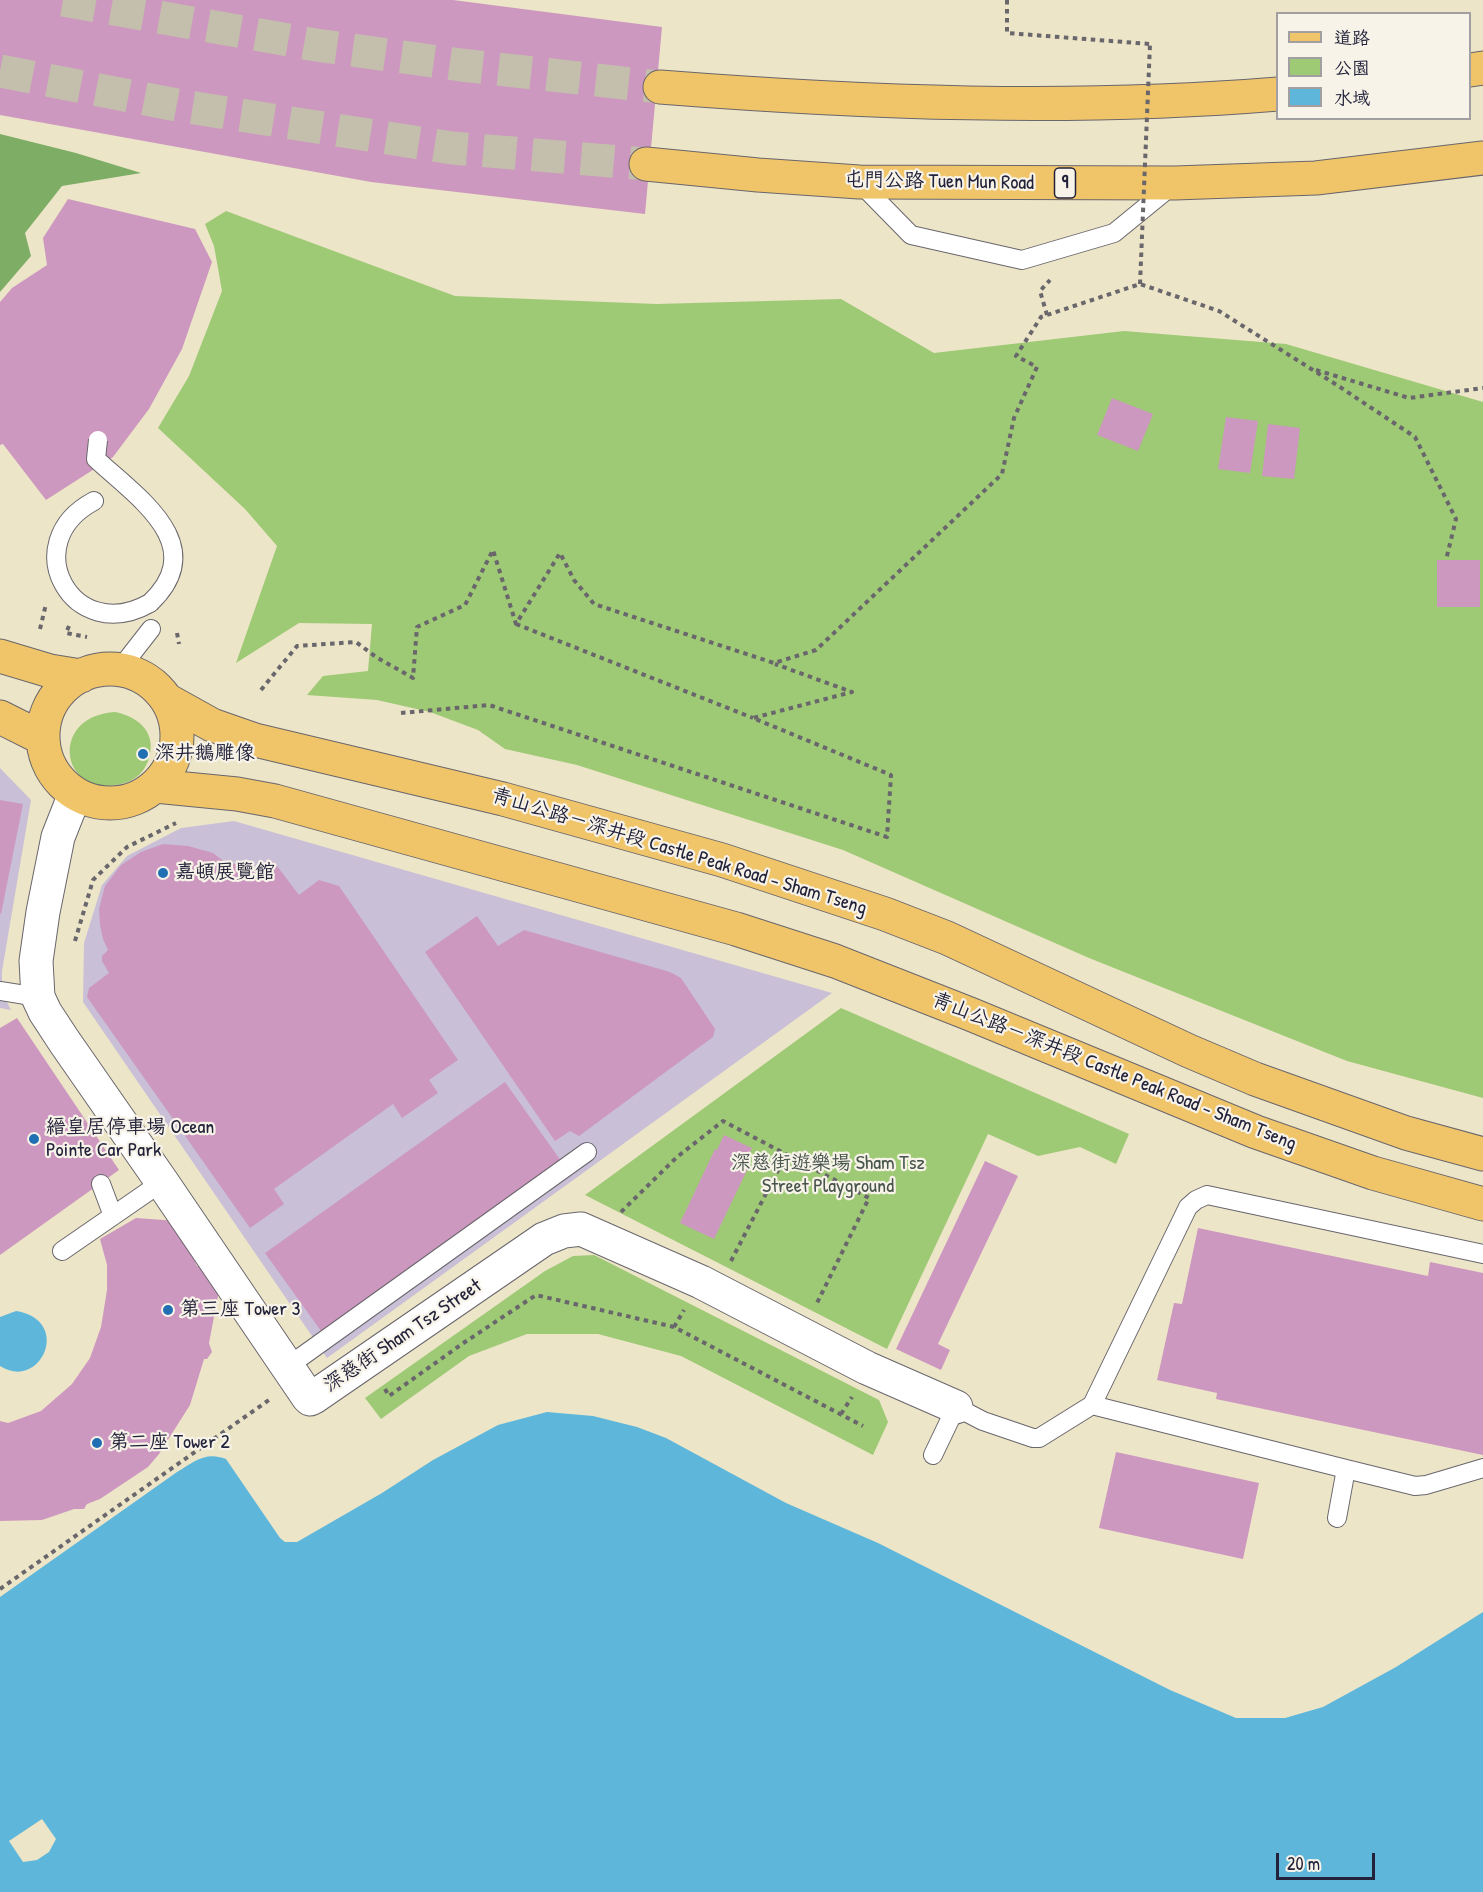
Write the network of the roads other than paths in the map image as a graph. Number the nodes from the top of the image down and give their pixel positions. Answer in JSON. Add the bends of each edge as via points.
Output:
{"nodes":[{"id":1,"x":660,"y":87,"type":"tunnel mouth"},
{"id":2,"x":1276,"y":94,"type":"edge"},
{"id":3,"x":1483,"y":158,"type":"edge"},
{"id":4,"x":646,"y":164,"type":"tunnel mouth"},
{"id":5,"x":859,"y":182,"type":"junction"},
{"id":6,"x":1175,"y":183,"type":"junction"},
{"id":7,"x":98,"y":440,"type":"dead end"},
{"id":8,"x":94,"y":501,"type":"dead end"},
{"id":9,"x":151,"y":629,"type":"dead end"},
{"id":10,"x":0,"y":656,"type":"edge"},
{"id":11,"x":119,"y":670,"type":"junction"},
{"id":12,"x":81,"y":676,"type":"junction"},
{"id":13,"x":167,"y":700,"type":"junction"},
{"id":14,"x":0,"y":717,"type":"edge"},
{"id":15,"x":42,"y":738,"type":"junction"},
{"id":16,"x":155,"y":786,"type":"junction"},
{"id":17,"x":75,"y":794,"type":"junction"},
{"id":18,"x":0,"y":991,"type":"edge"},
{"id":19,"x":38,"y":997,"type":"junction"},
{"id":20,"x":587,"y":1152,"type":"dead end"},
{"id":21,"x":1483,"y":1154,"type":"edge"},
{"id":22,"x":162,"y":1182,"type":"junction"},
{"id":23,"x":101,"y":1184,"type":"dead end"},
{"id":24,"x":1483,"y":1204,"type":"edge"},
{"id":25,"x":113,"y":1216,"type":"junction"},
{"id":26,"x":62,"y":1251,"type":"dead end"},
{"id":27,"x":1483,"y":1254,"type":"edge"},
{"id":28,"x":291,"y":1374,"type":"junction"},
{"id":29,"x":1092,"y":1405,"type":"junction"},
{"id":30,"x":956,"y":1407,"type":"junction"},
{"id":31,"x":933,"y":1455,"type":"dead end"},
{"id":32,"x":1483,"y":1468,"type":"edge"},
{"id":33,"x":1346,"y":1469,"type":"junction"},
{"id":34,"x":1337,"y":1518,"type":"dead end"}],
"edges":[{"from":1,"to":2,"type":"main road","via":[[763,95],[1023,104]]},
{"from":3,"to":6,"type":"main road","name":"屯門公路 Tuen Mun Road","number":"9","via":[[1316,178]]},
{"from":4,"to":5,"type":"main road","name":"屯門公路 Tuen Mun Road","number":"9"},
{"from":5,"to":6,"type":"main road","name":"屯門公路 Tuen Mun Road","number":"9"},
{"from":5,"to":6,"type":"lane","via":[[911,235],[1022,260],[1114,233]]},
{"from":7,"to":8,"type":"lane","bridge":true,"via":[[96,459],[163,523],[173,553],[167,582],[154,599],[124,615],[95,612],[84,606],[71,596],[57,571],[57,542],[63,529],[71,517]]},
{"from":9,"to":11,"type":"lane"},
{"from":10,"to":12,"type":"main road"},
{"from":11,"to":12,"type":"main road"},
{"from":11,"to":13,"type":"main road","via":[[154,685]]},
{"from":12,"to":15,"type":"main road","via":[[52,701]]},
{"from":13,"to":16,"type":"main road","via":[[175,718],[175,754]]},
{"from":13,"to":21,"type":"main road","name":"青山公路－深井段 Castle Peak Road – Sham Tseng","via":[[212,725],[255,740],[503,799],[722,861],[885,914],[947,938],[1255,1079],[1396,1129]]},
{"from":14,"to":15,"type":"main road"},
{"from":15,"to":17,"type":"main road","via":[[46,761],[58,780]]},
{"from":16,"to":17,"type":"main road","via":[[137,798],[116,803],[95,802]]},
{"from":16,"to":24,"type":"main road","name":"青山公路－深井段 Castle Peak Road – Sham Tseng","via":[[275,801],[746,932],[891,982],[1256,1132],[1373,1173]]},
{"from":17,"to":19,"type":"street","name":"深慈街 Sham Tsz Street","via":[[58,837],[43,912],[36,962]]},
{"from":18,"to":19,"type":"lane"},
{"from":19,"to":22,"type":"street","name":"深慈街 Sham Tsz Street"},
{"from":20,"to":28,"type":"lane"},
{"from":22,"to":25,"type":"lane"},
{"from":22,"to":28,"type":"street","name":"深慈街 Sham Tsz Street"},
{"from":23,"to":25,"type":"lane"},
{"from":25,"to":26,"type":"lane"},
{"from":27,"to":29,"type":"lane","via":[[1207,1195],[1188,1207]]},
{"from":28,"to":30,"type":"street","name":"深慈街 Sham Tsz Street","via":[[310,1399],[544,1239],[581,1229],[700,1282],[867,1368]]},
{"from":29,"to":30,"type":"lane","via":[[1039,1438],[983,1421]]},
{"from":29,"to":33,"type":"lane"},
{"from":30,"to":31,"type":"lane"},
{"from":32,"to":33,"type":"lane","via":[[1415,1486]]},
{"from":33,"to":34,"type":"lane"}]}
